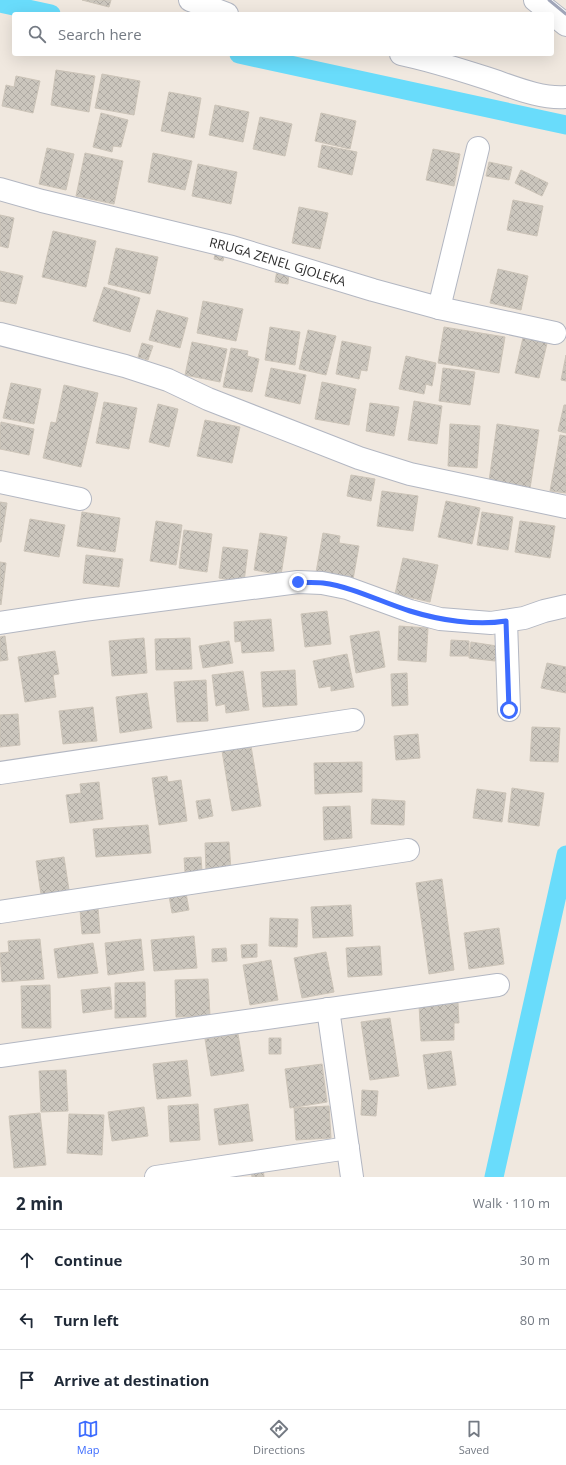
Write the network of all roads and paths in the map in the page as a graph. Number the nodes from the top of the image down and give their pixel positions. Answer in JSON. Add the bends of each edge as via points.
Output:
{"nodes":[{"id":1,"x":190,"y":0,"type":"edge"},
{"id":2,"x":535,"y":0,"type":"edge"},
{"id":3,"x":222,"y":12,"type":"edge"},
{"id":4,"x":550,"y":12,"type":"edge"},
{"id":5,"x":554,"y":15,"type":"edge"},
{"id":6,"x":566,"y":25,"type":"edge"},
{"id":7,"x":410,"y":56,"type":"edge"},
{"id":8,"x":566,"y":97,"type":"edge"},
{"id":9,"x":478,"y":148,"type":"dead end"},
{"id":10,"x":0,"y":189,"type":"edge"},
{"id":11,"x":440,"y":308,"type":"junction"},
{"id":12,"x":555,"y":332,"type":"dead end"},
{"id":13,"x":0,"y":334,"type":"edge"},
{"id":14,"x":0,"y":482,"type":"edge"},
{"id":15,"x":80,"y":500,"type":"dead end"},
{"id":16,"x":566,"y":508,"type":"edge"},
{"id":17,"x":566,"y":606,"type":"edge"},
{"id":18,"x":506,"y":621,"type":"junction"},
{"id":19,"x":0,"y":623,"type":"edge"},
{"id":20,"x":509,"y":710,"type":"dead end"},
{"id":21,"x":353,"y":720,"type":"dead end"},
{"id":22,"x":0,"y":773,"type":"edge"},
{"id":23,"x":408,"y":850,"type":"dead end"},
{"id":24,"x":0,"y":912,"type":"edge"},
{"id":25,"x":498,"y":984,"type":"dead end"},
{"id":26,"x":328,"y":1009,"type":"junction"},
{"id":27,"x":0,"y":1056,"type":"edge"},
{"id":28,"x":348,"y":1148,"type":"junction"},
{"id":29,"x":156,"y":1177,"type":"edge"},
{"id":30,"x":352,"y":1177,"type":"edge"}],
"edges":[{"from":1,"to":3,"type":"street"},
{"from":2,"to":4,"type":"street"},
{"from":5,"to":6,"type":"street"},
{"from":7,"to":8,"type":"street","via":[[541,95]]},
{"from":9,"to":11,"type":"street"},
{"from":10,"to":11,"type":"street","name":"RRUGA ZENEL GJOLEKA","via":[[232,247]]},
{"from":11,"to":12,"type":"street","name":"RRUGA ZENEL GJOLEKA"},
{"from":13,"to":16,"type":"street","via":[[125,366],[168,380],[208,399],[402,472]]},
{"from":14,"to":15,"type":"street"},
{"from":17,"to":18,"type":"street"},
{"from":18,"to":19,"type":"street","via":[[492,623],[440,619],[347,588],[298,582]]},
{"from":18,"to":20,"type":"street"},
{"from":21,"to":22,"type":"street"},
{"from":23,"to":24,"type":"street"},
{"from":25,"to":26,"type":"street"},
{"from":26,"to":27,"type":"street"},
{"from":26,"to":28,"type":"street"},
{"from":28,"to":29,"type":"street"},
{"from":28,"to":30,"type":"street"}]}
